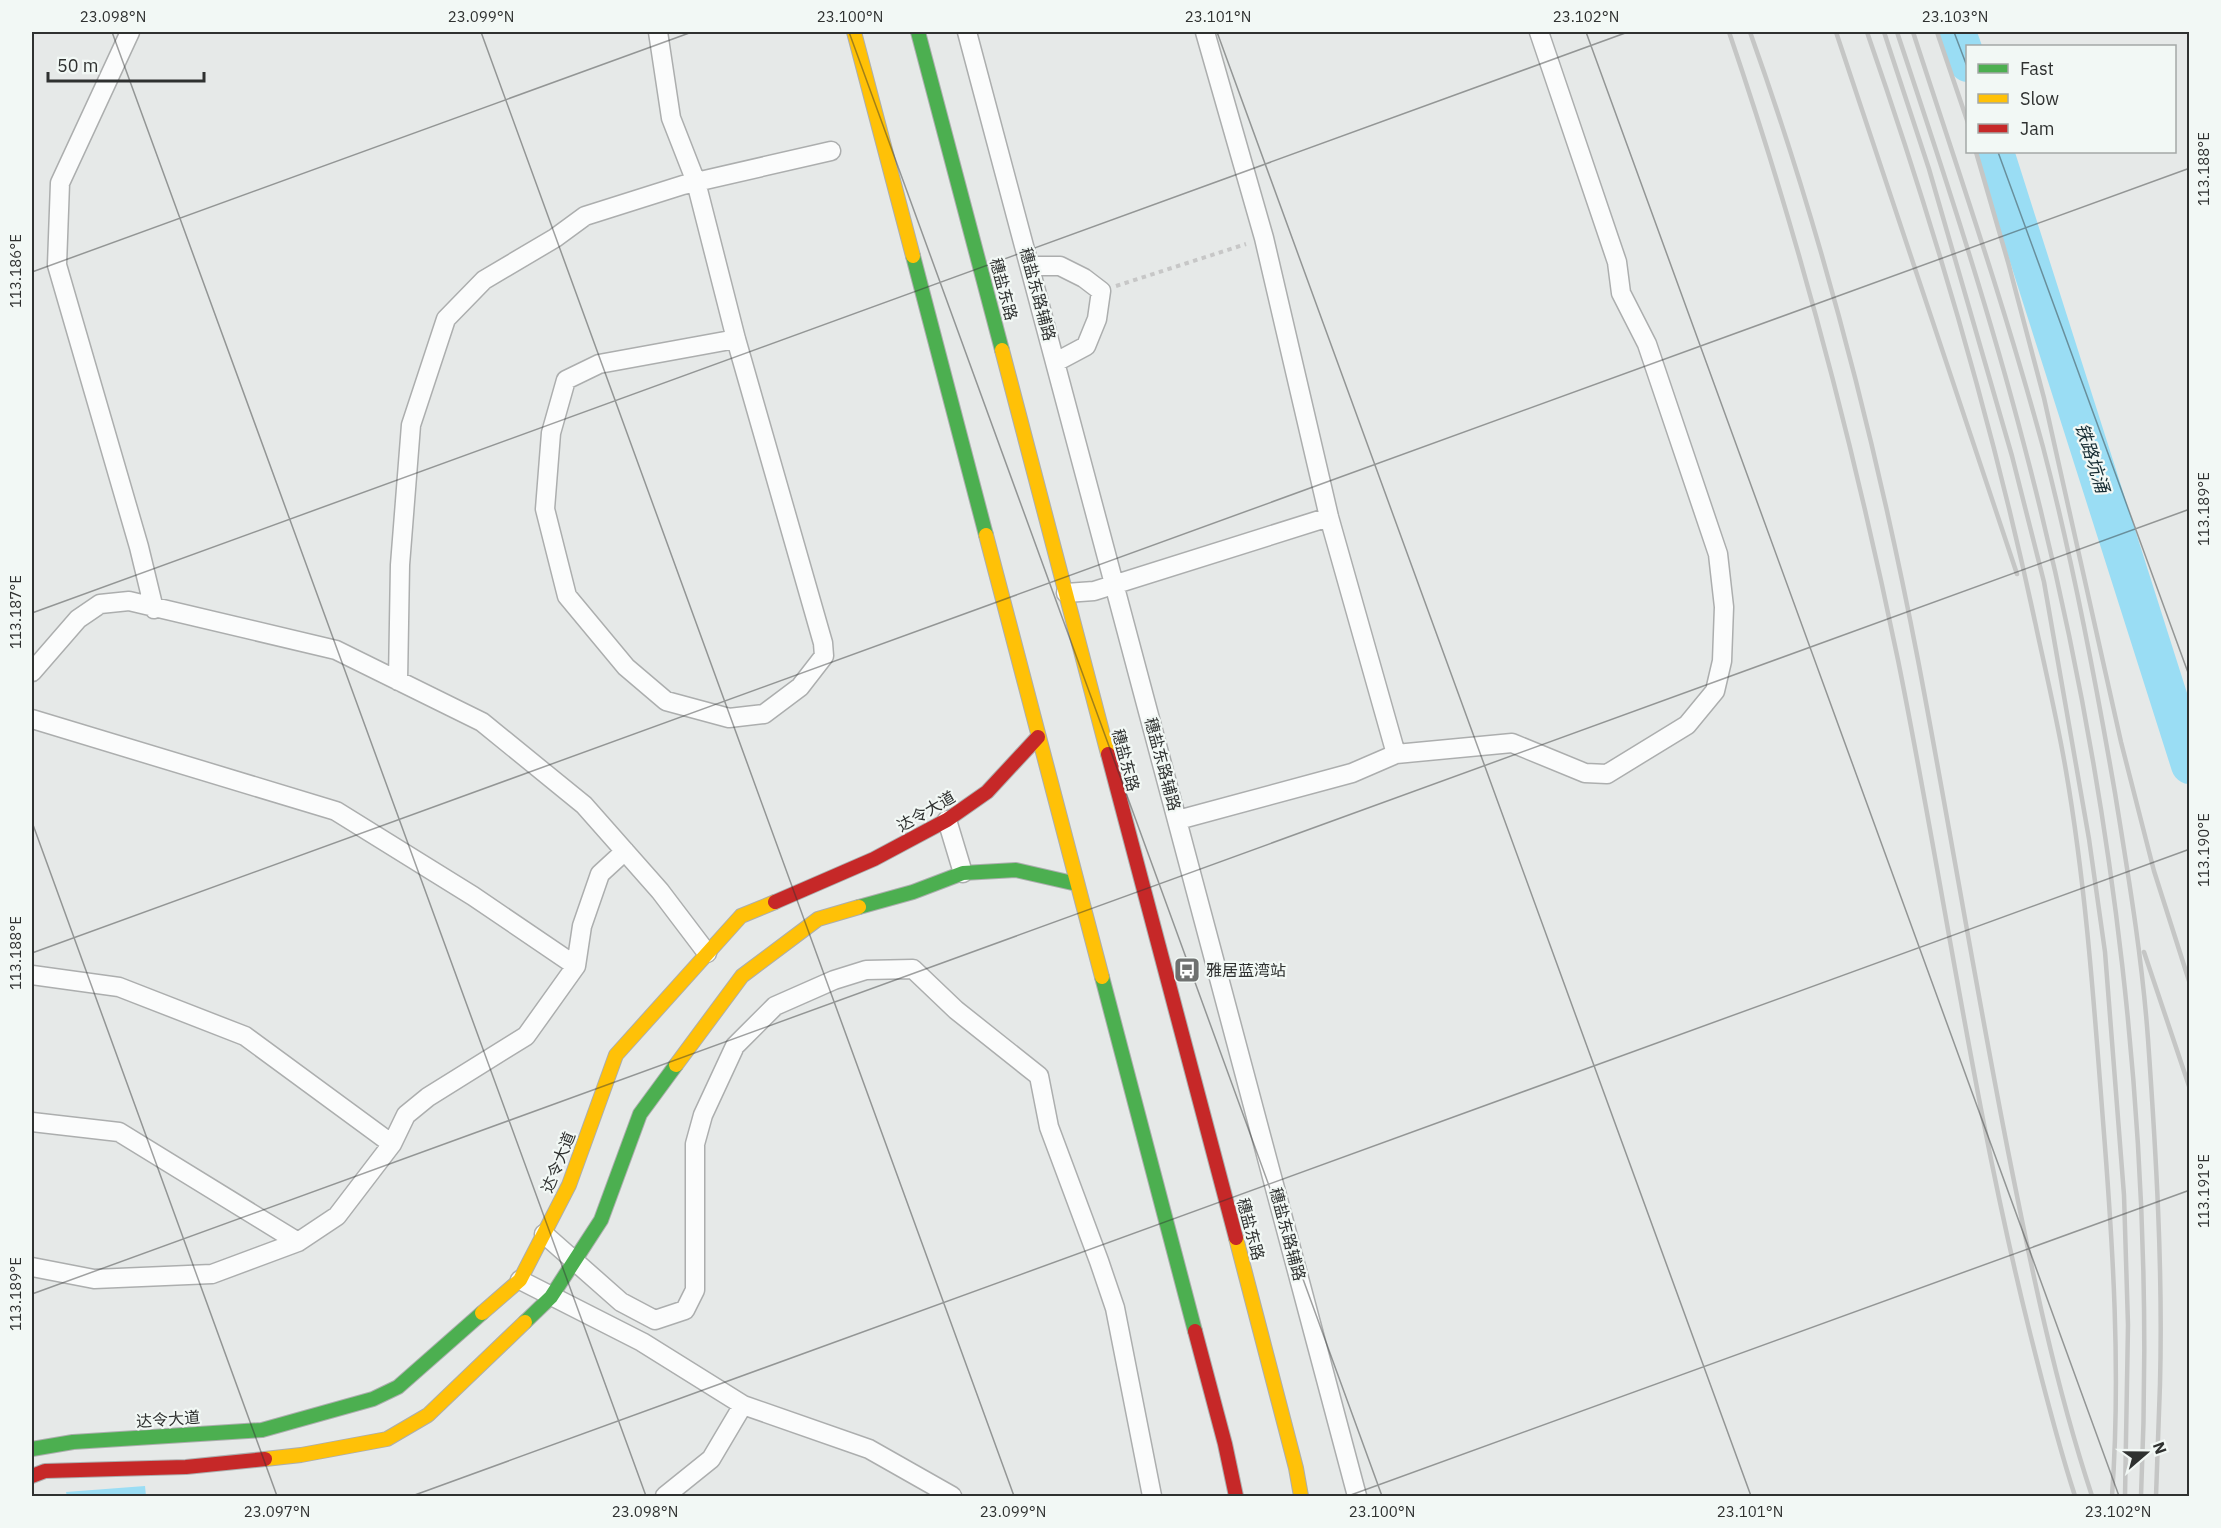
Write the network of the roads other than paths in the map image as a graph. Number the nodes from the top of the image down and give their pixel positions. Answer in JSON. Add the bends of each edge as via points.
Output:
{"nodes":[{"id":1,"x":130,"y":32,"type":"edge"},
{"id":2,"x":658,"y":32,"type":"edge"},
{"id":3,"x":854,"y":32,"type":"edge"},
{"id":4,"x":918,"y":32,"type":"edge"},
{"id":5,"x":967,"y":32,"type":"edge"},
{"id":6,"x":1205,"y":32,"type":"edge"},
{"id":7,"x":1539,"y":32,"type":"edge"},
{"id":8,"x":831,"y":151,"type":"dead end"},
{"id":9,"x":696,"y":182,"type":"junction"},
{"id":10,"x":1030,"y":266,"type":"junction"},
{"id":11,"x":736,"y":339,"type":"junction"},
{"id":12,"x":1056,"y":362,"type":"junction"},
{"id":13,"x":1329,"y":518,"type":"junction"},
{"id":14,"x":1115,"y":584,"type":"junction"},
{"id":15,"x":1066,"y":593,"type":"junction"},
{"id":16,"x":154,"y":609,"type":"junction"},
{"id":17,"x":32,"y":672,"type":"edge"},
{"id":18,"x":398,"y":681,"type":"junction"},
{"id":19,"x":32,"y":719,"type":"edge"},
{"id":20,"x":1038,"y":737,"type":"junction"},
{"id":21,"x":1396,"y":754,"type":"junction"},
{"id":22,"x":947,"y":820,"type":"junction"},
{"id":23,"x":1178,"y":820,"type":"junction"},
{"id":24,"x":625,"y":852,"type":"junction"},
{"id":25,"x":963,"y":873,"type":"junction"},
{"id":26,"x":1077,"y":884,"type":"junction"},
{"id":27,"x":707,"y":953,"type":"junction"},
{"id":28,"x":576,"y":966,"type":"junction"},
{"id":29,"x":32,"y":975,"type":"edge"},
{"id":30,"x":32,"y":1122,"type":"edge"},
{"id":31,"x":392,"y":1144,"type":"junction"},
{"id":32,"x":544,"y":1234,"type":"junction"},
{"id":33,"x":298,"y":1242,"type":"junction"},
{"id":34,"x":574,"y":1261,"type":"junction"},
{"id":35,"x":32,"y":1267,"type":"edge"},
{"id":36,"x":520,"y":1280,"type":"junction"},
{"id":37,"x":551,"y":1297,"type":"junction"},
{"id":38,"x":743,"y":1405,"type":"junction"},
{"id":39,"x":73,"y":1442,"type":"junction"},
{"id":40,"x":32,"y":1449,"type":"edge"},
{"id":41,"x":75,"y":1471,"type":"junction"},
{"id":42,"x":32,"y":1476,"type":"edge"},
{"id":43,"x":665,"y":1497,"type":"edge"},
{"id":44,"x":952,"y":1497,"type":"edge"},
{"id":45,"x":1152,"y":1497,"type":"edge"},
{"id":46,"x":1236,"y":1497,"type":"edge"},
{"id":47,"x":1301,"y":1497,"type":"edge"},
{"id":48,"x":1357,"y":1497,"type":"edge"}],
"edges":[{"from":1,"to":16,"type":"street","via":[[60,183],[57,265]]},
{"from":2,"to":9,"type":"street","via":[[672,118]]},
{"from":3,"to":20,"type":"main road"},
{"from":4,"to":15,"type":"main road","name":"穗盐东路"},
{"from":5,"to":10,"type":"street","name":"穗盐东路辅路"},
{"from":6,"to":13,"type":"street","via":[[1264,238]]},
{"from":7,"to":21,"type":"street","via":[[1617,262],[1621,293],[1647,344],[1718,554],[1724,607],[1722,661],[1715,691],[1687,724],[1607,774],[1585,773],[1512,743]]},
{"from":8,"to":9,"type":"street"},
{"from":9,"to":11,"type":"street"},
{"from":9,"to":18,"type":"street","via":[[585,216],[484,280],[446,320],[411,424],[400,565]]},
{"from":10,"to":12,"type":"street","name":"穗盐东路辅路"},
{"from":10,"to":12,"type":"street","via":[[1060,266],[1101,291],[1097,319],[1086,346]]},
{"from":11,"to":11,"type":"street","via":[[824,656],[800,687],[764,714],[729,718],[666,701],[626,667],[567,596],[545,509],[551,433],[566,380],[599,364]]},
{"from":12,"to":14,"type":"street","name":"穗盐东路辅路"},
{"from":13,"to":14,"type":"street"},
{"from":13,"to":21,"type":"street"},
{"from":14,"to":15,"type":"street","via":[[1094,591]]},
{"from":14,"to":23,"type":"street","name":"穗盐东路辅路"},
{"from":15,"to":47,"type":"main road","name":"穗盐东路","via":[[1228,1204]]},
{"from":16,"to":17,"type":"street","via":[[129,601],[100,604],[78,619]]},
{"from":16,"to":18,"type":"street","via":[[336,650]]},
{"from":18,"to":24,"type":"street","via":[[482,722],[584,805]]},
{"from":19,"to":28,"type":"street","via":[[336,811]]},
{"from":20,"to":22,"type":"main road","name":"达令大道","via":[[987,792]]},
{"from":20,"to":26,"type":"main road"},
{"from":21,"to":23,"type":"street","via":[[1352,773]]},
{"from":22,"to":25,"type":"street"},
{"from":22,"to":27,"type":"main road","name":"达令大道","via":[[874,859],[741,916]]},
{"from":23,"to":48,"type":"street","name":"穗盐东路辅路"},
{"from":24,"to":27,"type":"street"},
{"from":24,"to":28,"type":"street","via":[[600,874],[582,926]]},
{"from":25,"to":26,"type":"main road","via":[[1016,870]]},
{"from":25,"to":34,"type":"main road","via":[[818,919],[742,976],[640,1114],[601,1220]]},
{"from":26,"to":46,"type":"main road"},
{"from":27,"to":32,"type":"main road","name":"达令大道","via":[[616,1054],[569,1185]]},
{"from":28,"to":31,"type":"street","via":[[525,1036],[428,1097],[406,1115]]},
{"from":29,"to":31,"type":"street","via":[[119,987],[245,1036]]},
{"from":30,"to":33,"type":"street","via":[[119,1132]]},
{"from":31,"to":33,"type":"street","via":[[337,1216]]},
{"from":32,"to":34,"type":"street"},
{"from":32,"to":36,"type":"main road","name":"达令大道"},
{"from":33,"to":35,"type":"street","via":[[212,1274],[94,1279]]},
{"from":34,"to":37,"type":"main road"},
{"from":34,"to":45,"type":"street","via":[[621,1302],[655,1320],[685,1310],[695,1290],[695,1144],[703,1115],[735,1046],[775,1006],[834,980],[866,970],[913,969],[956,1010],[1039,1076],[1049,1127],[1115,1308]]},
{"from":36,"to":37,"type":"street"},
{"from":36,"to":39,"type":"main road","name":"达令大道","via":[[398,1386],[373,1399],[262,1430]]},
{"from":37,"to":38,"type":"street","via":[[642,1342]]},
{"from":37,"to":41,"type":"main road","via":[[428,1415],[387,1439],[301,1455],[186,1467]]},
{"from":38,"to":43,"type":"street","via":[[711,1459]]},
{"from":38,"to":44,"type":"street","via":[[869,1449]]},
{"from":39,"to":40,"type":"main road","name":"达令大道"},
{"from":39,"to":41,"type":"street"},
{"from":41,"to":42,"type":"main road"}]}
